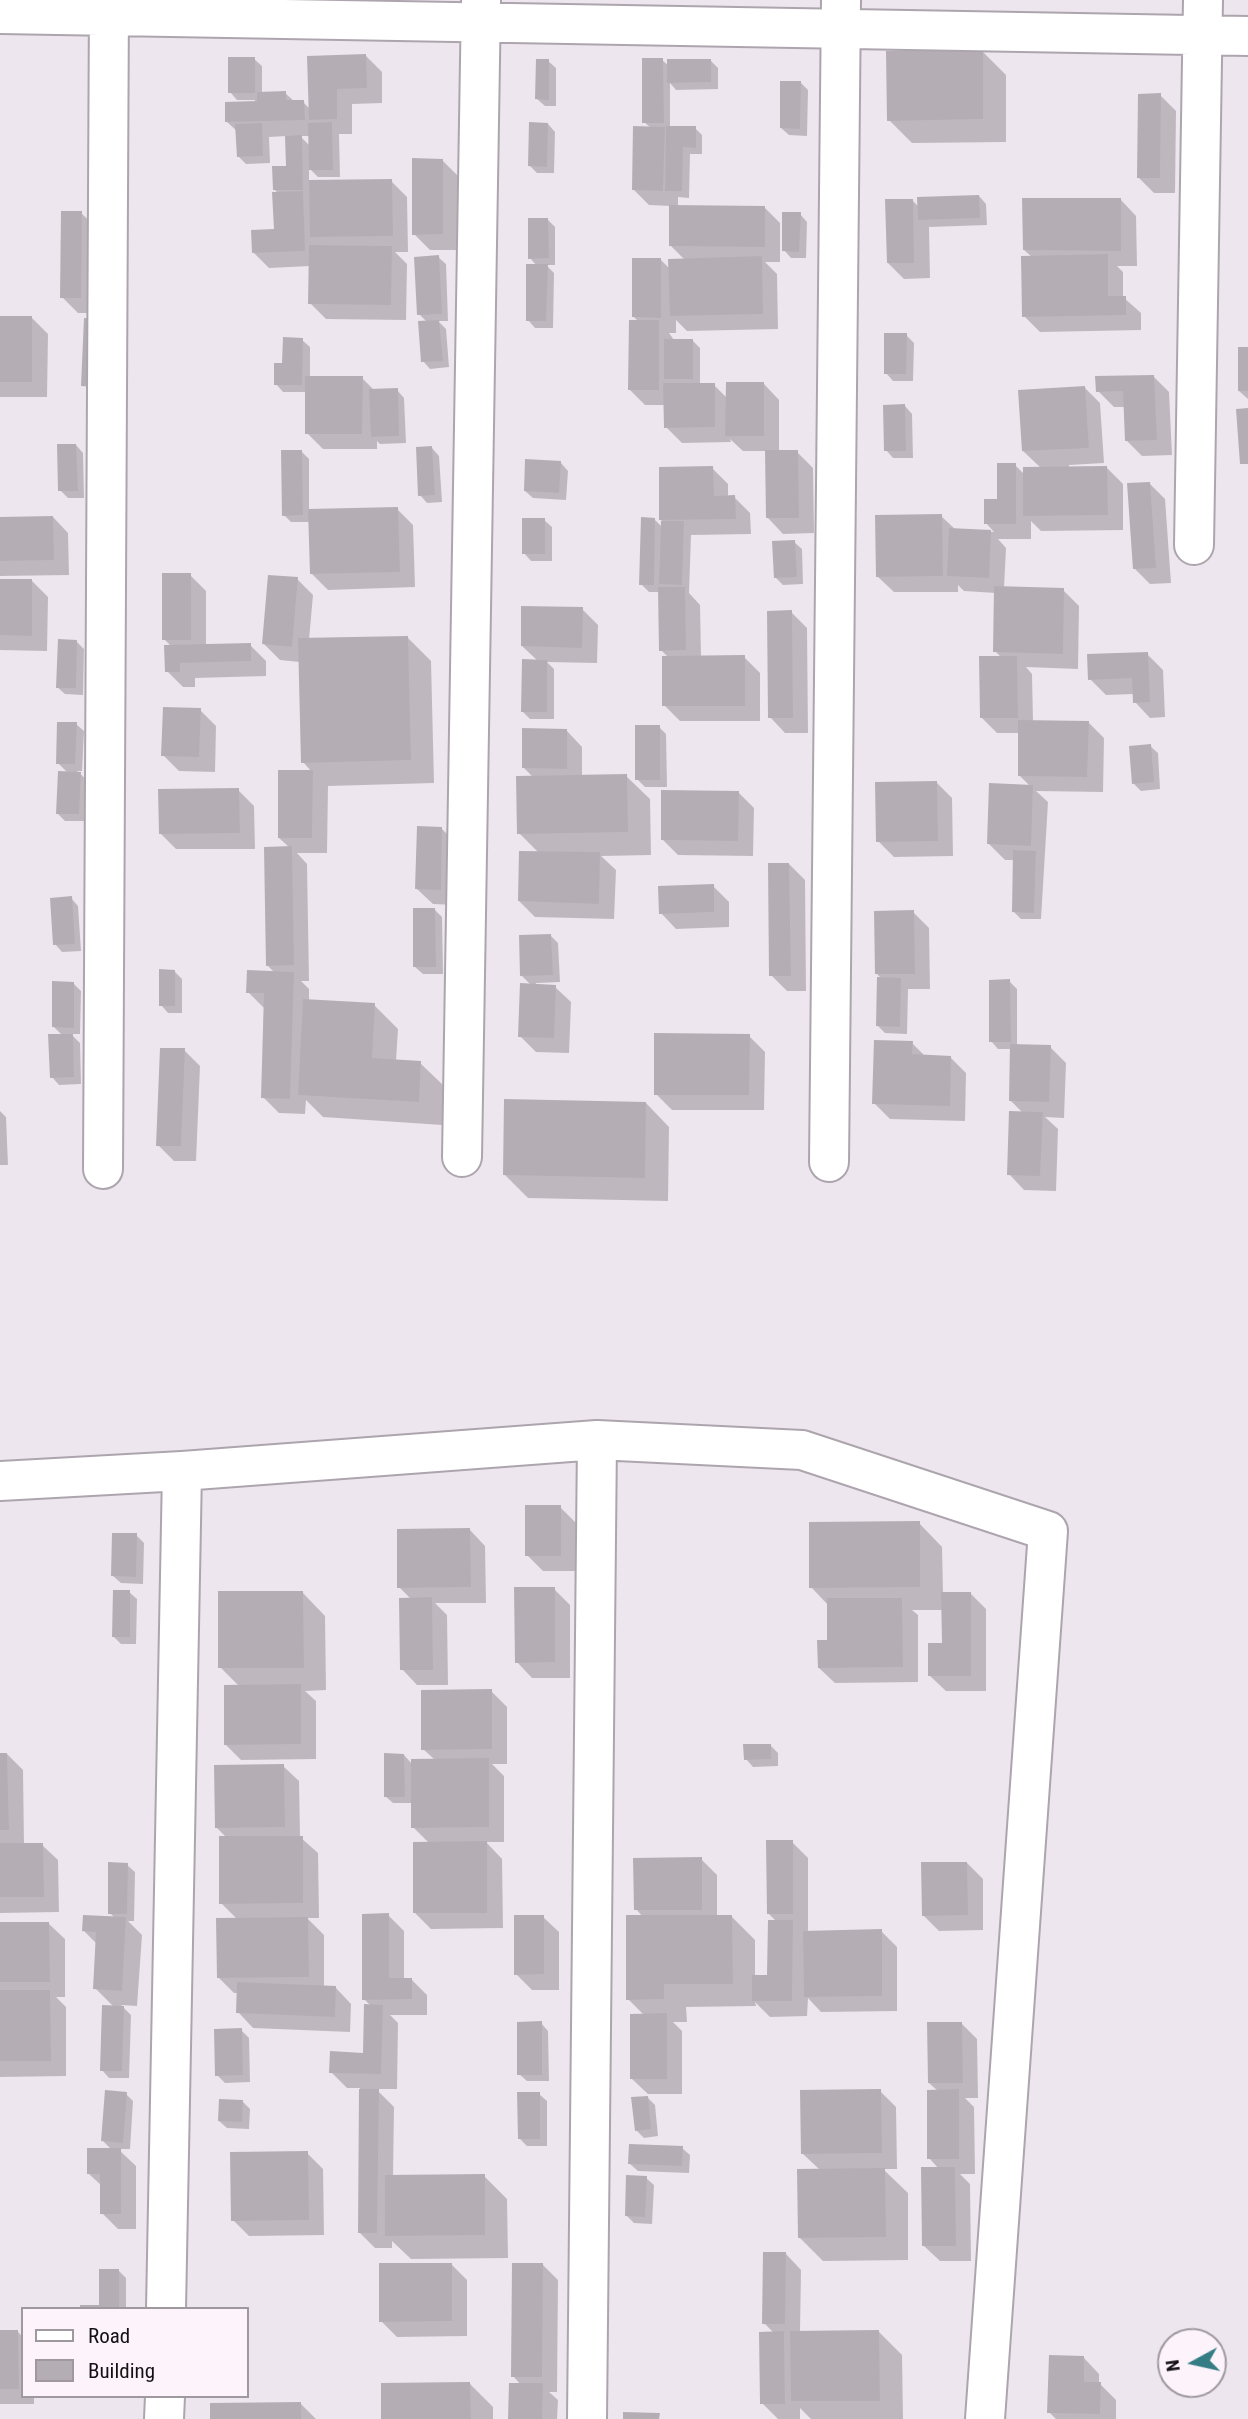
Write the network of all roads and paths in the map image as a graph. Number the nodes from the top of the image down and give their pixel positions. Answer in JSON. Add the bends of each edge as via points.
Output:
{"nodes":[{"id":1,"x":109,"y":8,"type":"edge"},
{"id":2,"x":480,"y":11,"type":"edge"},
{"id":3,"x":0,"y":14,"type":"edge"},
{"id":4,"x":841,"y":14,"type":"edge"},
{"id":5,"x":1203,"y":18,"type":"edge"},
{"id":6,"x":1248,"y":36,"type":"edge"},
{"id":7,"x":1194,"y":545,"type":"dead end"},
{"id":8,"x":462,"y":1157,"type":"dead end"},
{"id":9,"x":829,"y":1163,"type":"dead end"},
{"id":10,"x":103,"y":1169,"type":"dead end"},
{"id":11,"x":597,"y":1440,"type":"junction"},
{"id":12,"x":182,"y":1471,"type":"junction"},
{"id":13,"x":0,"y":1481,"type":"edge"},
{"id":14,"x":166,"y":2307,"type":"edge"},
{"id":15,"x":165,"y":2398,"type":"edge"},
{"id":16,"x":164,"y":2419,"type":"edge"},
{"id":17,"x":587,"y":2419,"type":"edge"},
{"id":18,"x":985,"y":2419,"type":"edge"}],
"edges":[{"from":1,"to":2,"type":"street"},
{"from":1,"to":3,"type":"street"},
{"from":1,"to":10,"type":"street"},
{"from":2,"to":4,"type":"street"},
{"from":2,"to":8,"type":"street"},
{"from":4,"to":5,"type":"street"},
{"from":4,"to":9,"type":"street"},
{"from":5,"to":6,"type":"street"},
{"from":5,"to":7,"type":"street"},
{"from":11,"to":12,"type":"street"},
{"from":11,"to":17,"type":"street"},
{"from":11,"to":18,"type":"street","via":[[802,1450],[1048,1531]]},
{"from":12,"to":13,"type":"street"},
{"from":12,"to":14,"type":"street"},
{"from":15,"to":16,"type":"street"}]}
